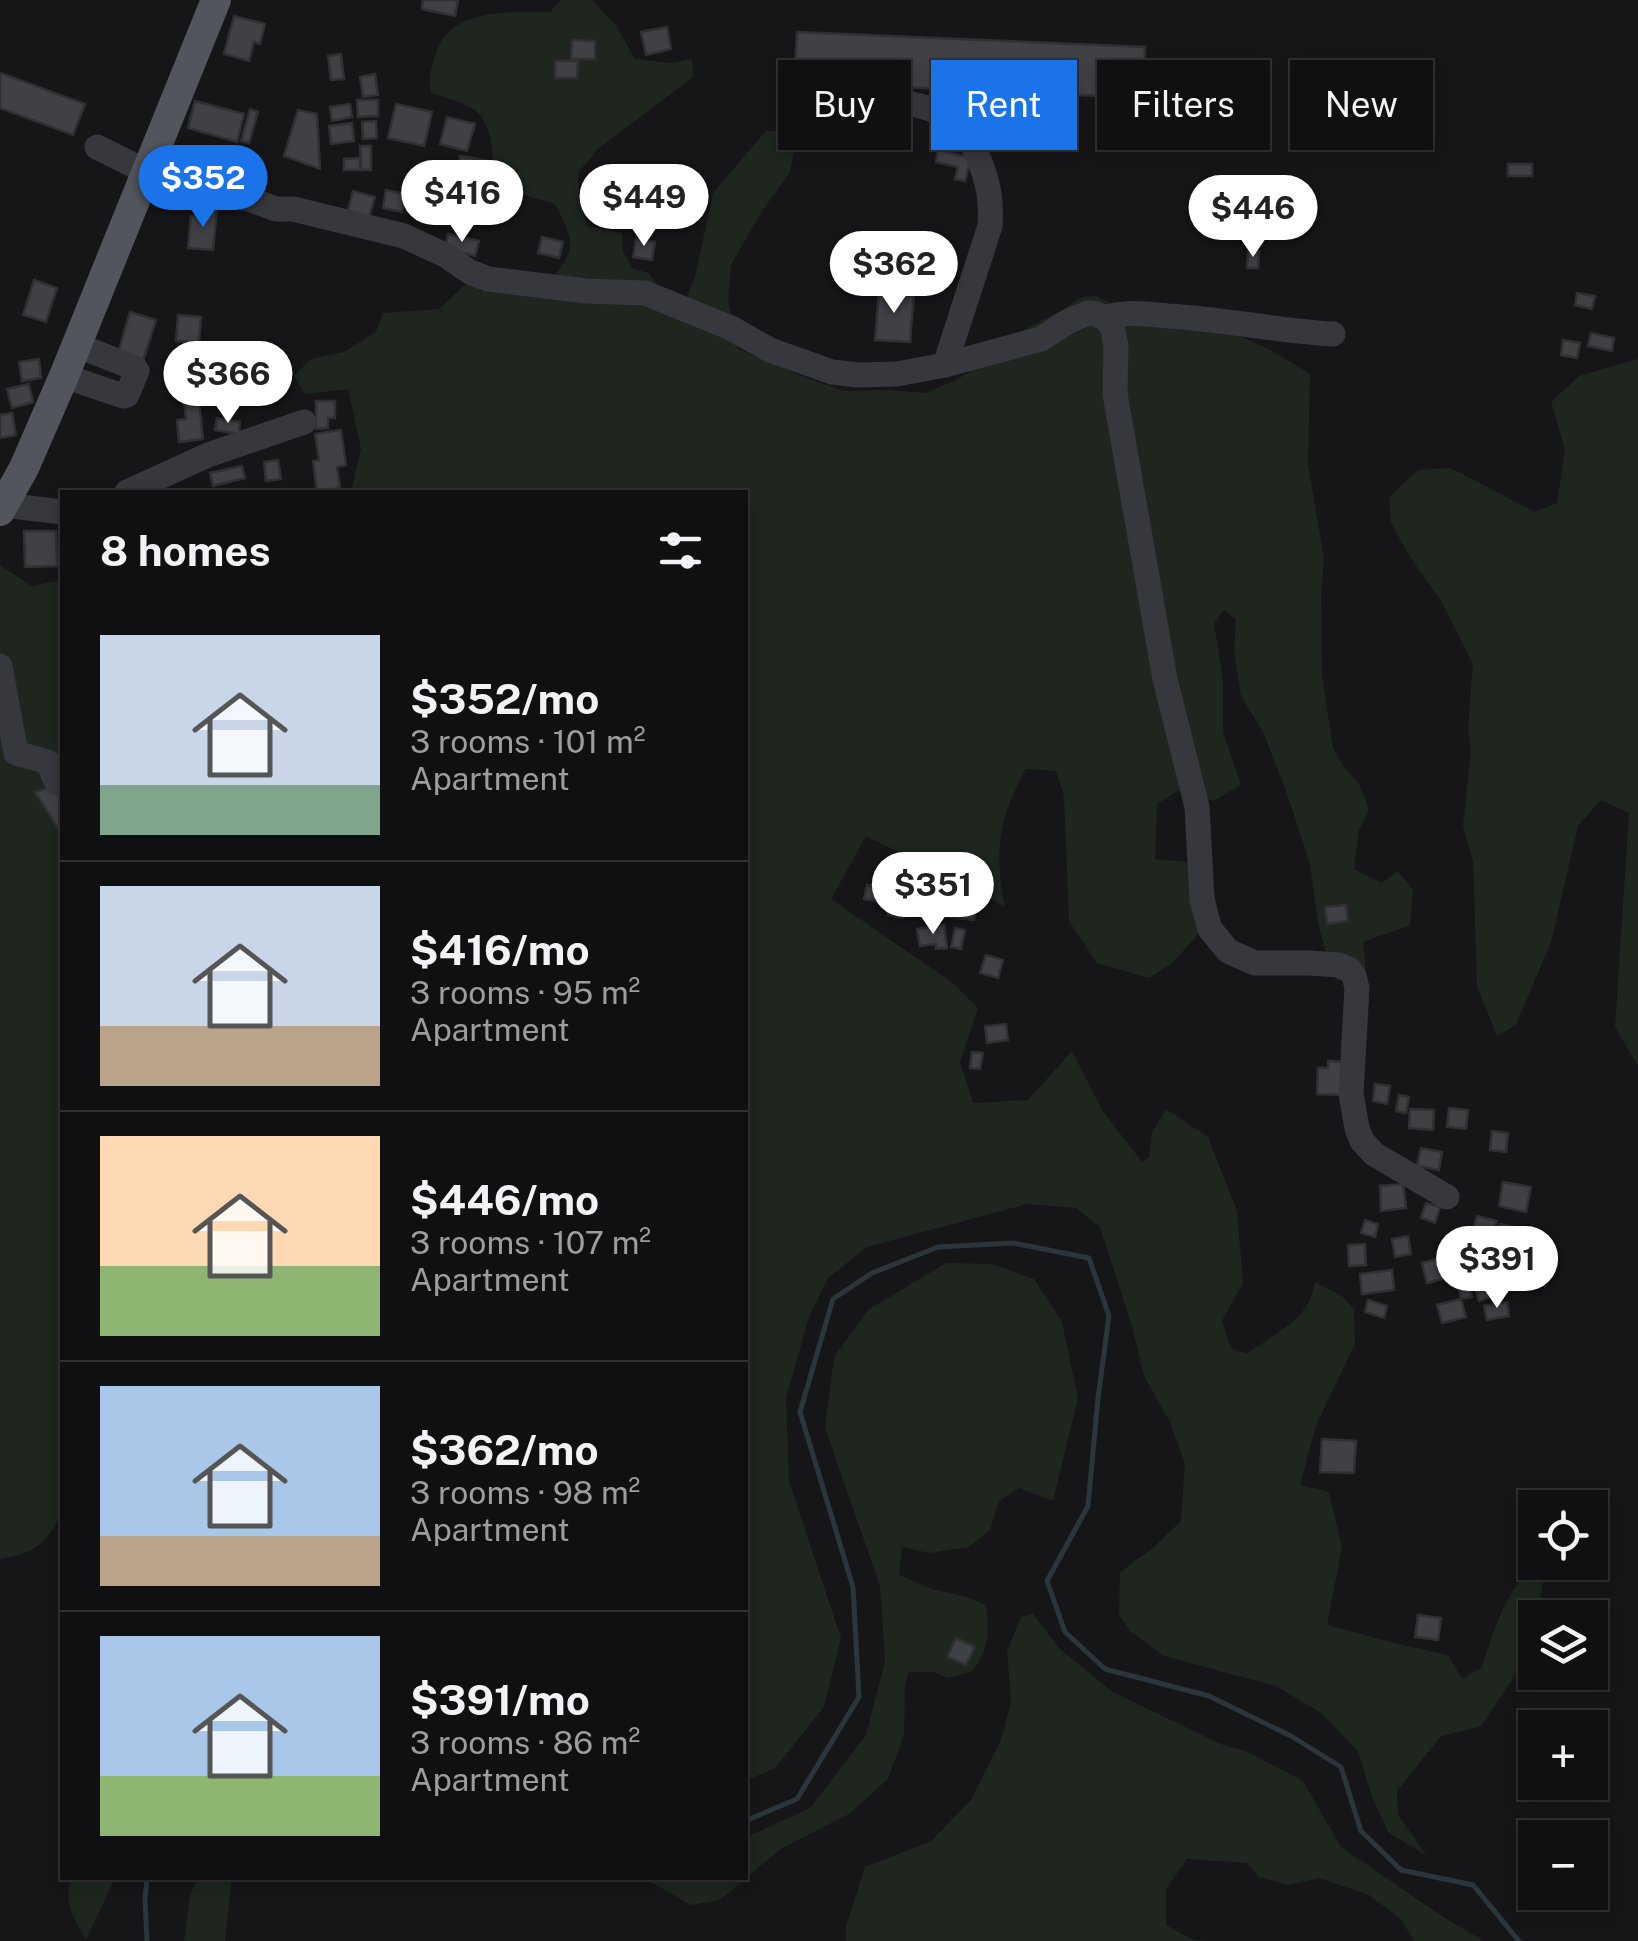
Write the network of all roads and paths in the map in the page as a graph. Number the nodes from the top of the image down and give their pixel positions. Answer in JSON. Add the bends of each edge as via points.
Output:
{"nodes":[{"id":1,"x":216,"y":0,"type":"edge"},
{"id":2,"x":911,"y":104,"type":"edge"},
{"id":3,"x":98,"y":147,"type":"dead end"},
{"id":4,"x":149,"y":168,"type":"junction"},
{"id":5,"x":1104,"y":318,"type":"junction"},
{"id":6,"x":1333,"y":334,"type":"dead end"},
{"id":7,"x":76,"y":345,"type":"junction"},
{"id":8,"x":945,"y":365,"type":"junction"},
{"id":9,"x":64,"y":376,"type":"junction"},
{"id":10,"x":304,"y":422,"type":"dead end"},
{"id":11,"x":131,"y":490,"type":"edge"},
{"id":12,"x":2,"y":508,"type":"edge"},
{"id":13,"x":60,"y":512,"type":"edge"},
{"id":14,"x":0,"y":666,"type":"edge"},
{"id":15,"x":57,"y":782,"type":"dead end"},
{"id":16,"x":1447,"y":1196,"type":"dead end"}],
"edges":[{"from":1,"to":4,"type":"main road"},
{"from":2,"to":8,"type":"street","via":[[941,113],[968,134],[991,205]]},
{"from":3,"to":4,"type":"street"},
{"from":4,"to":7,"type":"main road"},
{"from":4,"to":8,"type":"street","via":[[276,209],[385,230],[488,279],[645,293],[832,372],[897,374]]},
{"from":5,"to":6,"type":"street","via":[[1190,317]]},
{"from":5,"to":8,"type":"street","via":[[1088,314],[1041,339]]},
{"from":5,"to":16,"type":"street","via":[[1116,346],[1113,384],[1165,679],[1197,807],[1210,929],[1228,951],[1255,964],[1349,969],[1357,988],[1351,1094],[1362,1140],[1374,1154]]},
{"from":7,"to":9,"type":"main road"},
{"from":7,"to":9,"type":"street","via":[[137,371],[127,396]]},
{"from":9,"to":12,"type":"main road"},
{"from":10,"to":11,"type":"street"},
{"from":12,"to":13,"type":"street"},
{"from":14,"to":15,"type":"street","via":[[15,751],[48,762]]}]}
